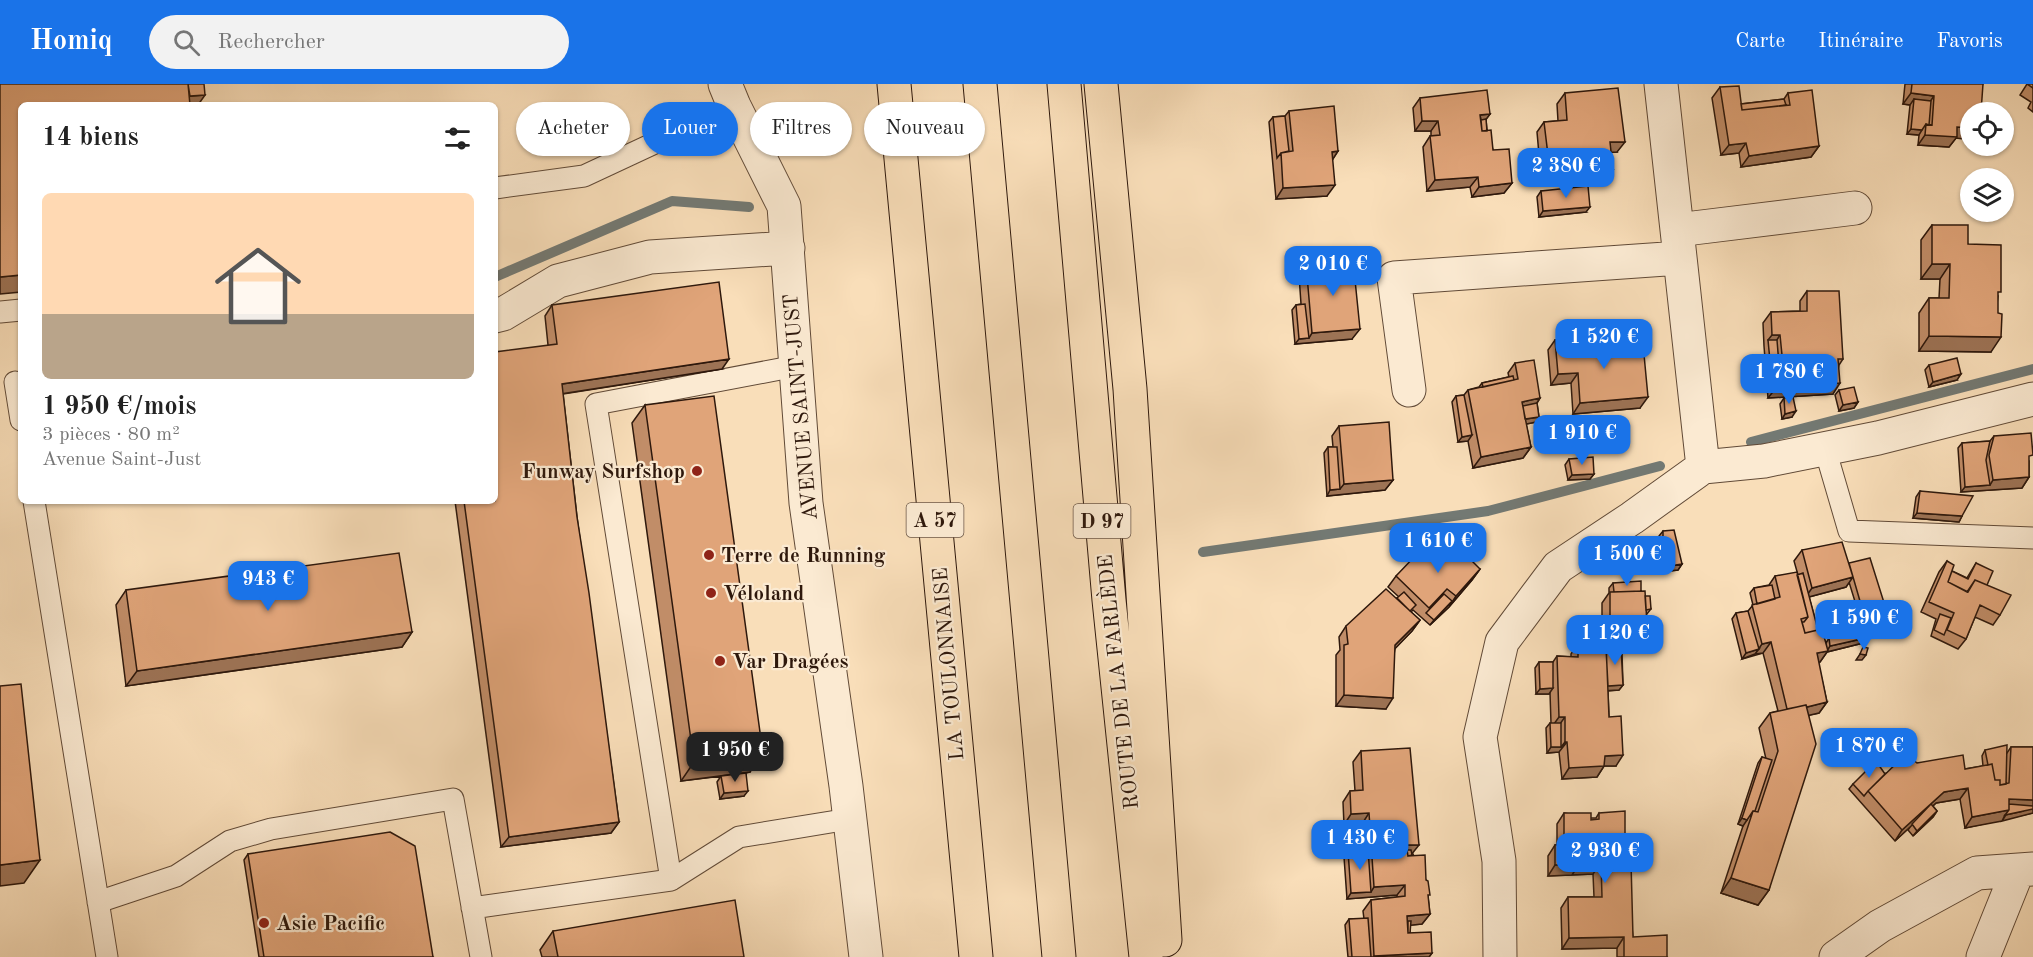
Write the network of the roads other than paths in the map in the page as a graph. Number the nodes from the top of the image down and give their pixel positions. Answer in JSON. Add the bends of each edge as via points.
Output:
{"nodes":[{"id":1,"x":894,"y":84,"type":"edge"},
{"id":2,"x":980,"y":84,"type":"edge"},
{"id":3,"x":1064,"y":84,"type":"edge"},
{"id":4,"x":1101,"y":84,"type":"edge"},
{"id":5,"x":1113,"y":84,"type":"edge"},
{"id":6,"x":1661,"y":84,"type":"edge"},
{"id":7,"x":729,"y":95,"type":"edge"},
{"id":8,"x":1110,"y":184,"type":"junction"},
{"id":9,"x":498,"y":188,"type":"edge"},
{"id":10,"x":1855,"y":208,"type":"dead end"},
{"id":11,"x":1679,"y":244,"type":"junction"},
{"id":12,"x":788,"y":248,"type":"junction"},
{"id":13,"x":18,"y":310,"type":"edge"},
{"id":14,"x":0,"y":312,"type":"edge"},
{"id":15,"x":498,"y":315,"type":"edge"},
{"id":16,"x":796,"y":366,"type":"junction"},
{"id":17,"x":15,"y":382,"type":"dead end"},
{"id":18,"x":1409,"y":390,"type":"dead end"},
{"id":19,"x":2033,"y":399,"type":"edge"},
{"id":20,"x":18,"y":401,"type":"edge"},
{"id":21,"x":1825,"y":449,"type":"junction"},
{"id":22,"x":1703,"y":467,"type":"junction"},
{"id":23,"x":34,"y":504,"type":"edge"},
{"id":24,"x":2033,"y":538,"type":"edge"},
{"id":25,"x":849,"y":819,"type":"junction"},
{"id":26,"x":2026,"y":870,"type":"edge"},
{"id":27,"x":671,"y":880,"type":"junction"},
{"id":28,"x":98,"y":902,"type":"junction"},
{"id":29,"x":472,"y":908,"type":"junction"},
{"id":30,"x":106,"y":957,"type":"edge"},
{"id":31,"x":481,"y":957,"type":"edge"},
{"id":32,"x":866,"y":957,"type":"edge"},
{"id":33,"x":976,"y":957,"type":"edge"},
{"id":34,"x":1059,"y":957,"type":"edge"},
{"id":35,"x":1146,"y":957,"type":"edge"},
{"id":36,"x":1167,"y":957,"type":"edge"},
{"id":37,"x":1500,"y":957,"type":"edge"},
{"id":38,"x":1836,"y":957,"type":"edge"},
{"id":39,"x":1983,"y":957,"type":"edge"}],
"edges":[{"from":1,"to":33,"type":"main road","name":"LA TOULONNAISE","number":"A 57"},
{"from":2,"to":34,"type":"main road"},
{"from":3,"to":35,"type":"main road","name":"ROUTE DE LA FARLÈDE","number":"D 97","via":[[1109,600]]},
{"from":4,"to":8,"type":"main road","name":"ROUTE DE LA FARLÈDE","number":"D 97"},
{"from":5,"to":8,"type":"street"},
{"from":6,"to":11,"type":"street"},
{"from":7,"to":9,"type":"lane","via":[[584,176]]},
{"from":7,"to":12,"type":"street","name":"AVENUE SAINT-JUST","via":[[784,206]]},
{"from":8,"to":36,"type":"main road","name":"ROUTE DE LA FARLÈDE","number":"D 97","via":[[1130,389]]},
{"from":10,"to":11,"type":"street"},
{"from":11,"to":18,"type":"street","via":[[1394,278]]},
{"from":11,"to":22,"type":"street"},
{"from":12,"to":15,"type":"street","via":[[650,257],[558,280]]},
{"from":12,"to":16,"type":"street","name":"AVENUE SAINT-JUST"},
{"from":13,"to":14,"type":"lane"},
{"from":16,"to":25,"type":"street","name":"AVENUE SAINT-JUST","via":[[806,503]]},
{"from":16,"to":27,"type":"lane","via":[[596,404]]},
{"from":17,"to":20,"type":"lane"},
{"from":19,"to":21,"type":"street"},
{"from":21,"to":22,"type":"street"},
{"from":21,"to":24,"type":"lane","via":[[1849,531]]},
{"from":22,"to":37,"type":"street","via":[[1558,567],[1502,642],[1480,737],[1499,861]]},
{"from":23,"to":28,"type":"lane"},
{"from":25,"to":27,"type":"lane","via":[[739,837]]},
{"from":25,"to":32,"type":"street","name":"AVENUE SAINT-JUST"},
{"from":26,"to":38,"type":"street","via":[[1977,873],[1880,926]]},
{"from":26,"to":39,"type":"street"},
{"from":27,"to":29,"type":"lane"},
{"from":28,"to":29,"type":"lane","via":[[176,876],[230,841],[271,829],[453,799]]},
{"from":28,"to":30,"type":"lane"},
{"from":29,"to":31,"type":"lane"}]}
